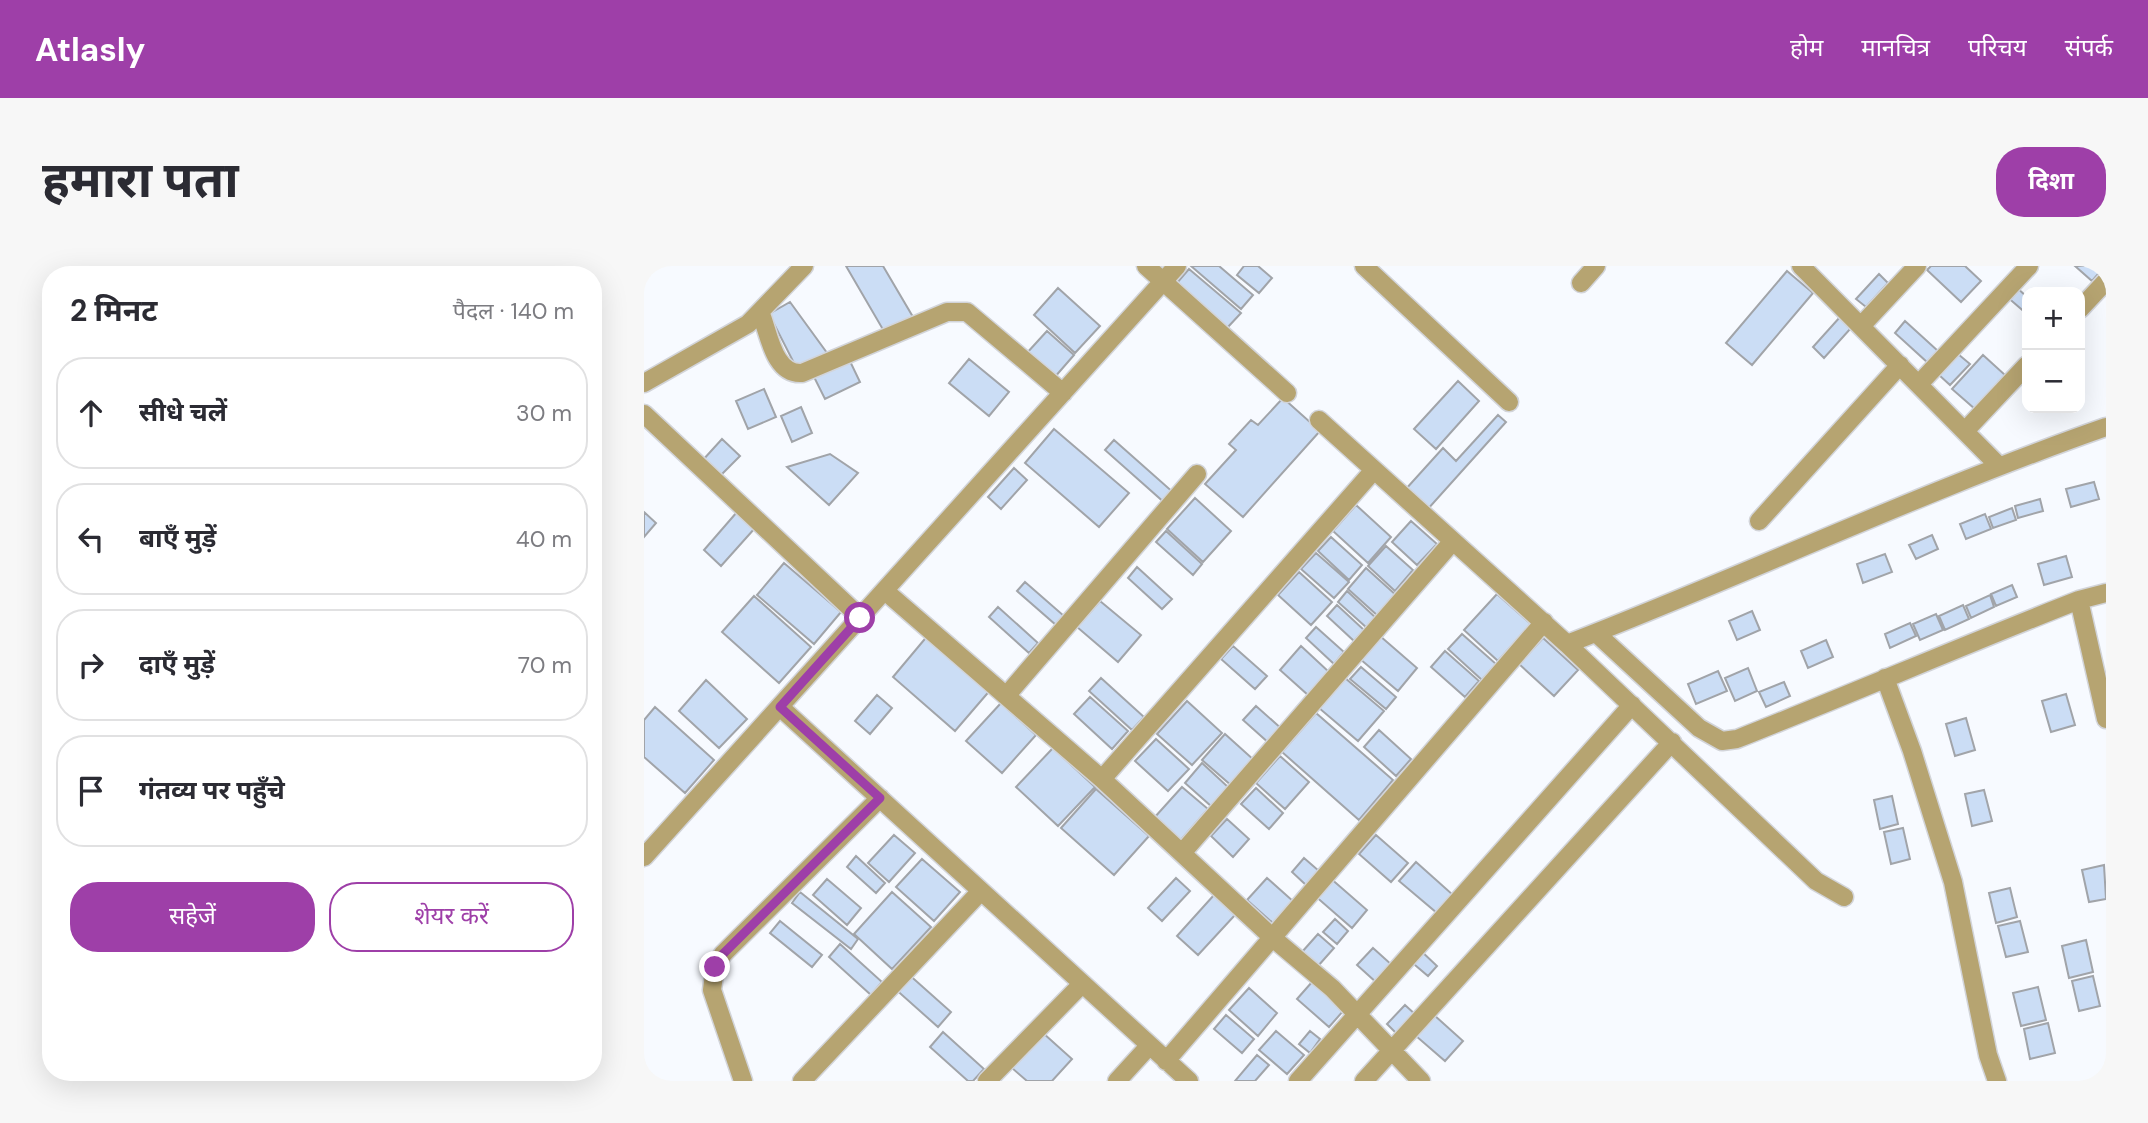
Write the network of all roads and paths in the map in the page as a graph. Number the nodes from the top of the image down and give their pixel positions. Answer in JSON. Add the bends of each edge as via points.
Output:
{"nodes":[{"id":1,"x":804,"y":266,"type":"edge"},
{"id":2,"x":1146,"y":266,"type":"edge"},
{"id":3,"x":1177,"y":266,"type":"edge"},
{"id":4,"x":1364,"y":266,"type":"edge"},
{"id":5,"x":1596,"y":266,"type":"edge"},
{"id":6,"x":1917,"y":266,"type":"edge"},
{"id":7,"x":2029,"y":266,"type":"edge"},
{"id":8,"x":1803,"y":267,"type":"edge"},
{"id":9,"x":1163,"y":281,"type":"junction"},
{"id":10,"x":2106,"y":281,"type":"edge"},
{"id":11,"x":1581,"y":283,"type":"dead end"},
{"id":12,"x":2085,"y":304,"type":"edge"},
{"id":13,"x":761,"y":314,"type":"junction"},
{"id":14,"x":1861,"y":326,"type":"junction"},
{"id":15,"x":1900,"y":365,"type":"junction"},
{"id":16,"x":2022,"y":370,"type":"edge"},
{"id":17,"x":644,"y":383,"type":"edge"},
{"id":18,"x":1919,"y":384,"type":"junction"},
{"id":19,"x":1063,"y":393,"type":"junction"},
{"id":20,"x":1287,"y":393,"type":"dead end"},
{"id":21,"x":1509,"y":402,"type":"dead end"},
{"id":22,"x":644,"y":414,"type":"edge"},
{"id":23,"x":1319,"y":420,"type":"dead end"},
{"id":24,"x":2106,"y":427,"type":"edge"},
{"id":25,"x":1965,"y":431,"type":"junction"},
{"id":26,"x":1998,"y":465,"type":"junction"},
{"id":27,"x":1374,"y":470,"type":"junction"},
{"id":28,"x":1197,"y":474,"type":"dead end"},
{"id":29,"x":1759,"y":521,"type":"dead end"},
{"id":30,"x":1453,"y":541,"type":"junction"},
{"id":31,"x":885,"y":591,"type":"junction"},
{"id":32,"x":2106,"y":593,"type":"edge"},
{"id":33,"x":2079,"y":600,"type":"junction"},
{"id":34,"x":860,"y":618,"type":"junction"},
{"id":35,"x":1544,"y":622,"type":"junction"},
{"id":36,"x":1596,"y":633,"type":"junction"},
{"id":37,"x":1567,"y":644,"type":"junction"},
{"id":38,"x":1885,"y":678,"type":"junction"},
{"id":39,"x":1006,"y":696,"type":"junction"},
{"id":40,"x":1632,"y":705,"type":"junction"},
{"id":41,"x":780,"y":707,"type":"junction"},
{"id":42,"x":2106,"y":719,"type":"edge"},
{"id":43,"x":1672,"y":742,"type":"junction"},
{"id":44,"x":1102,"y":779,"type":"junction"},
{"id":45,"x":880,"y":798,"type":"junction"},
{"id":46,"x":1182,"y":853,"type":"junction"},
{"id":47,"x":644,"y":857,"type":"edge"},
{"id":48,"x":981,"y":891,"type":"junction"},
{"id":49,"x":1844,"y":897,"type":"dead end"},
{"id":50,"x":1274,"y":939,"type":"junction"},
{"id":51,"x":1081,"y":985,"type":"junction"},
{"id":52,"x":1360,"y":1014,"type":"junction"},
{"id":53,"x":1149,"y":1046,"type":"junction"},
{"id":54,"x":1391,"y":1050,"type":"junction"},
{"id":55,"x":1166,"y":1061,"type":"junction"},
{"id":56,"x":743,"y":1081,"type":"edge"},
{"id":57,"x":802,"y":1081,"type":"edge"},
{"id":58,"x":988,"y":1081,"type":"edge"},
{"id":59,"x":1117,"y":1081,"type":"edge"},
{"id":60,"x":1189,"y":1081,"type":"edge"},
{"id":61,"x":1298,"y":1081,"type":"edge"},
{"id":62,"x":1364,"y":1081,"type":"edge"},
{"id":63,"x":1421,"y":1081,"type":"edge"},
{"id":64,"x":1997,"y":1081,"type":"edge"}],
"edges":[{"from":1,"to":13,"type":"street"},
{"from":2,"to":9,"type":"street"},
{"from":3,"to":9,"type":"street"},
{"from":4,"to":21,"type":"street"},
{"from":5,"to":11,"type":"street"},
{"from":6,"to":14,"type":"street"},
{"from":7,"to":18,"type":"street"},
{"from":8,"to":14,"type":"street"},
{"from":9,"to":19,"type":"street"},
{"from":9,"to":20,"type":"street"},
{"from":10,"to":12,"type":"street"},
{"from":13,"to":17,"type":"street"},
{"from":13,"to":19,"type":"street","via":[[780,364],[802,373],[947,312],[967,312]]},
{"from":14,"to":15,"type":"street"},
{"from":15,"to":18,"type":"street"},
{"from":15,"to":29,"type":"street"},
{"from":16,"to":25,"type":"street"},
{"from":18,"to":25,"type":"street"},
{"from":19,"to":31,"type":"street"},
{"from":22,"to":34,"type":"street"},
{"from":23,"to":27,"type":"street"},
{"from":24,"to":26,"type":"street"},
{"from":25,"to":26,"type":"street"},
{"from":26,"to":36,"type":"street"},
{"from":27,"to":30,"type":"street"},
{"from":27,"to":44,"type":"street"},
{"from":28,"to":39,"type":"street"},
{"from":30,"to":35,"type":"street"},
{"from":30,"to":46,"type":"street"},
{"from":31,"to":34,"type":"street"},
{"from":31,"to":39,"type":"street"},
{"from":32,"to":33,"type":"street"},
{"from":33,"to":38,"type":"street"},
{"from":33,"to":42,"type":"street"},
{"from":34,"to":41,"type":"street"},
{"from":35,"to":37,"type":"street"},
{"from":35,"to":50,"type":"street"},
{"from":36,"to":37,"type":"street"},
{"from":36,"to":38,"type":"street","via":[[1699,728],[1722,741]]},
{"from":37,"to":40,"type":"street"},
{"from":38,"to":64,"type":"street","via":[[1953,882]]},
{"from":39,"to":44,"type":"street"},
{"from":40,"to":43,"type":"street"},
{"from":40,"to":52,"type":"street"},
{"from":41,"to":45,"type":"street"},
{"from":41,"to":47,"type":"street"},
{"from":43,"to":49,"type":"street","via":[[1816,881]]},
{"from":43,"to":54,"type":"street"},
{"from":44,"to":46,"type":"street"},
{"from":45,"to":48,"type":"street"},
{"from":45,"to":56,"type":"street","via":[[715,967],[712,990]]},
{"from":46,"to":50,"type":"street"},
{"from":48,"to":51,"type":"street"},
{"from":48,"to":57,"type":"street"},
{"from":50,"to":52,"type":"street"},
{"from":50,"to":55,"type":"street"},
{"from":51,"to":53,"type":"street"},
{"from":51,"to":58,"type":"street"},
{"from":52,"to":54,"type":"street"},
{"from":52,"to":61,"type":"street"},
{"from":53,"to":55,"type":"street"},
{"from":53,"to":59,"type":"street"},
{"from":54,"to":62,"type":"street"},
{"from":54,"to":63,"type":"street"},
{"from":55,"to":60,"type":"street"}]}
